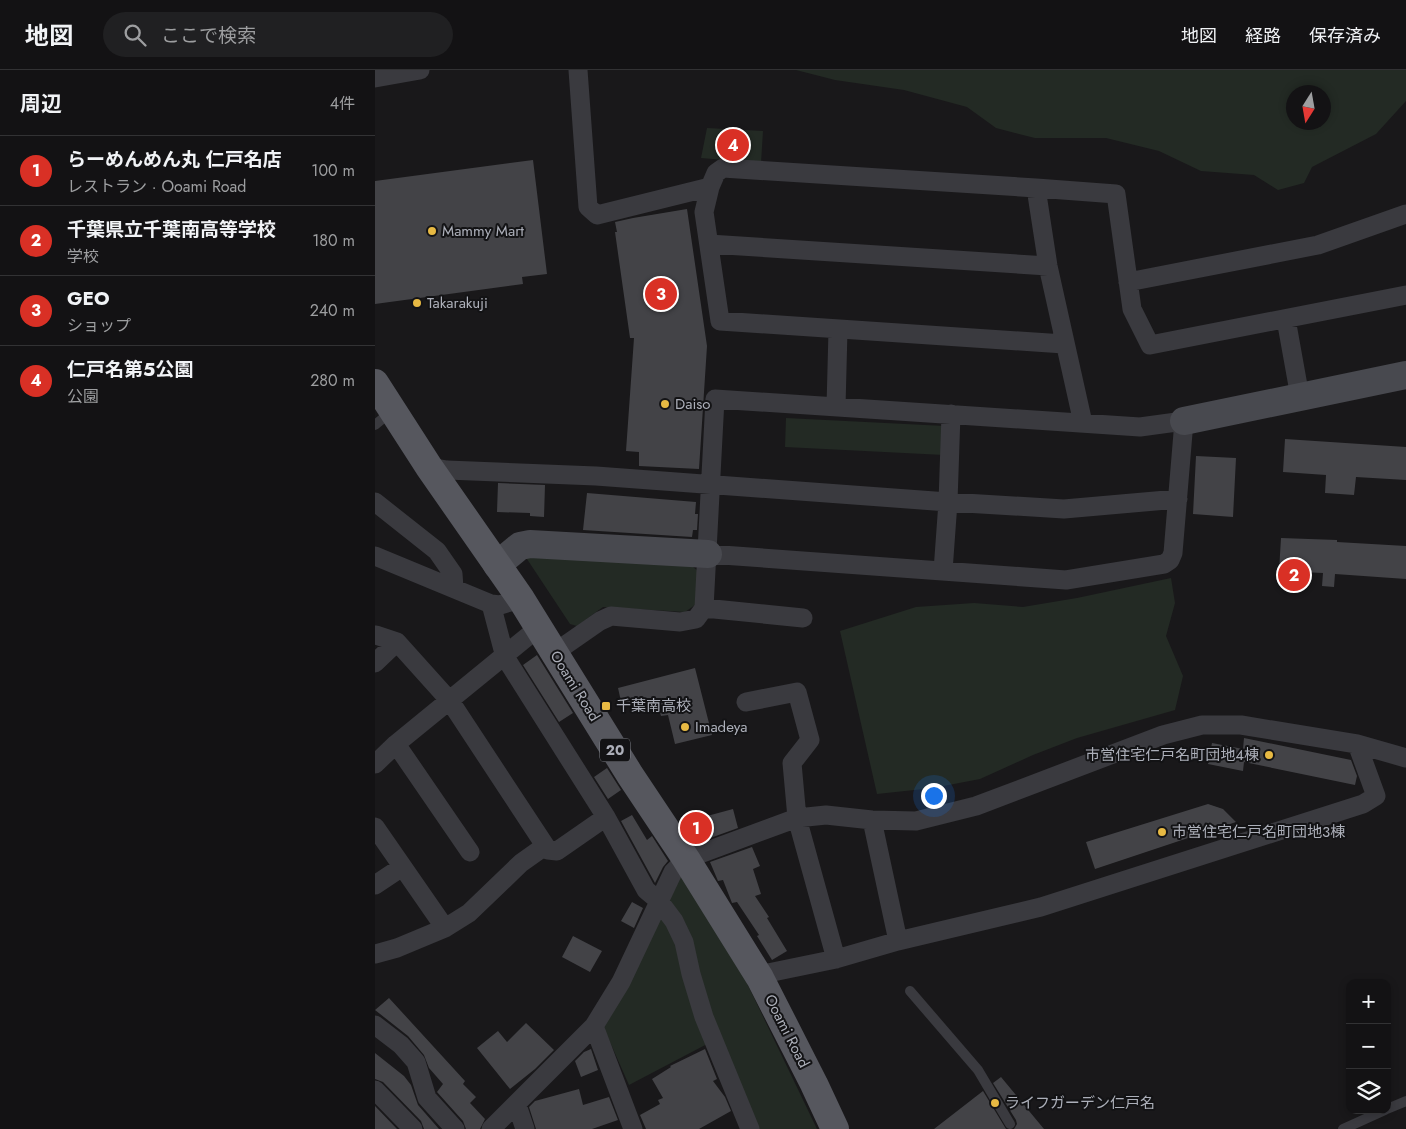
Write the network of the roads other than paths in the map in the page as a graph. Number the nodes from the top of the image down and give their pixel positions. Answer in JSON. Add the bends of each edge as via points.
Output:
{"nodes":[{"id":1,"x":420,"y":70,"type":"edge"},
{"id":2,"x":578,"y":70,"type":"edge"},
{"id":3,"x":375,"y":78,"type":"edge"},
{"id":4,"x":710,"y":187,"type":"junction"},
{"id":5,"x":1036,"y":188,"type":"junction"},
{"id":6,"x":1406,"y":214,"type":"edge"},
{"id":7,"x":709,"y":244,"type":"junction"},
{"id":8,"x":1048,"y":266,"type":"junction"},
{"id":9,"x":1128,"y":282,"type":"junction"},
{"id":10,"x":1406,"y":295,"type":"edge"},
{"id":11,"x":1286,"y":318,"type":"junction"},
{"id":12,"x":838,"y":330,"type":"junction"},
{"id":13,"x":1064,"y":344,"type":"junction"},
{"id":14,"x":1406,"y":375,"type":"edge"},
{"id":15,"x":375,"y":382,"type":"edge"},
{"id":16,"x":1300,"y":397,"type":"junction"},
{"id":17,"x":836,"y":407,"type":"junction"},
{"id":18,"x":951,"y":414,"type":"junction"},
{"id":19,"x":384,"y":418,"type":"edge"},
{"id":20,"x":1184,"y":421,"type":"junction"},
{"id":21,"x":1083,"y":423,"type":"junction"},
{"id":22,"x":429,"y":467,"type":"junction"},
{"id":23,"x":711,"y":485,"type":"junction"},
{"id":24,"x":1178,"y":499,"type":"junction"},
{"id":25,"x":375,"y":502,"type":"edge"},
{"id":26,"x":948,"y":502,"type":"junction"},
{"id":27,"x":708,"y":554,"type":"junction"},
{"id":28,"x":375,"y":556,"type":"edge"},
{"id":29,"x":497,"y":565,"type":"junction"},
{"id":30,"x":943,"y":571,"type":"junction"},
{"id":31,"x":454,"y":588,"type":"junction"},
{"id":32,"x":521,"y":599,"type":"junction"},
{"id":33,"x":491,"y":604,"type":"junction"},
{"id":34,"x":705,"y":608,"type":"junction"},
{"id":35,"x":803,"y":618,"type":"dead end"},
{"id":36,"x":538,"y":628,"type":"junction"},
{"id":37,"x":376,"y":635,"type":"edge"},
{"id":38,"x":397,"y":642,"type":"junction"},
{"id":39,"x":554,"y":653,"type":"junction"},
{"id":40,"x":505,"y":657,"type":"junction"},
{"id":41,"x":375,"y":663,"type":"edge"},
{"id":42,"x":450,"y":700,"type":"junction"},
{"id":43,"x":746,"y":702,"type":"dead end"},
{"id":44,"x":1357,"y":744,"type":"junction"},
{"id":45,"x":383,"y":751,"type":"edge"},
{"id":46,"x":1406,"y":758,"type":"edge"},
{"id":47,"x":606,"y":817,"type":"junction"},
{"id":48,"x":797,"y":818,"type":"junction"},
{"id":49,"x":872,"y":820,"type":"junction"},
{"id":50,"x":375,"y":827,"type":"edge"},
{"id":51,"x":545,"y":846,"type":"junction"},
{"id":52,"x":470,"y":852,"type":"dead end"},
{"id":53,"x":686,"y":859,"type":"junction"},
{"id":54,"x":402,"y":867,"type":"junction"},
{"id":55,"x":375,"y":885,"type":"edge"},
{"id":56,"x":659,"y":901,"type":"junction"},
{"id":57,"x":445,"y":928,"type":"junction"},
{"id":58,"x":898,"y":941,"type":"junction"},
{"id":59,"x":375,"y":954,"type":"edge"},
{"id":60,"x":836,"y":959,"type":"junction"},
{"id":61,"x":759,"y":978,"type":"junction"},
{"id":62,"x":910,"y":991,"type":"dead end"},
{"id":63,"x":375,"y":1025,"type":"edge"},
{"id":64,"x":594,"y":1026,"type":"junction"},
{"id":65,"x":375,"y":1090,"type":"edge"},
{"id":66,"x":1406,"y":1101,"type":"edge"},
{"id":67,"x":517,"y":1105,"type":"junction"},
{"id":68,"x":1391,"y":1108,"type":"edge"},
{"id":69,"x":1377,"y":1114,"type":"edge"},
{"id":70,"x":1011,"y":1124,"type":"dead end"},
{"id":71,"x":413,"y":1129,"type":"edge"},
{"id":72,"x":455,"y":1129,"type":"edge"},
{"id":73,"x":491,"y":1129,"type":"edge"},
{"id":74,"x":525,"y":1129,"type":"edge"},
{"id":75,"x":633,"y":1129,"type":"edge"},
{"id":76,"x":750,"y":1129,"type":"edge"},
{"id":77,"x":835,"y":1129,"type":"edge"},
{"id":78,"x":1343,"y":1129,"type":"edge"}],
"edges":[{"from":1,"to":3,"type":"street"},
{"from":2,"to":4,"type":"street","via":[[588,207],[597,215]]},
{"from":4,"to":5,"type":"street","via":[[716,173],[723,168]]},
{"from":4,"to":7,"type":"street","via":[[704,212]]},
{"from":5,"to":8,"type":"street"},
{"from":5,"to":9,"type":"street","via":[[1115,194]]},
{"from":6,"to":9,"type":"street","via":[[1318,244]]},
{"from":7,"to":8,"type":"street"},
{"from":7,"to":12,"type":"street","via":[[719,321]]},
{"from":8,"to":13,"type":"street"},
{"from":9,"to":11,"type":"street","via":[[1131,309],[1150,345]]},
{"from":10,"to":11,"type":"street"},
{"from":11,"to":16,"type":"street"},
{"from":12,"to":13,"type":"street"},
{"from":12,"to":17,"type":"street"},
{"from":13,"to":21,"type":"street"},
{"from":14,"to":16,"type":"street"},
{"from":15,"to":19,"type":"main road","name":"Ooami Road","number":"20"},
{"from":16,"to":20,"type":"street"},
{"from":17,"to":18,"type":"street"},
{"from":17,"to":23,"type":"street","via":[[715,399]]},
{"from":18,"to":21,"type":"street"},
{"from":18,"to":26,"type":"street"},
{"from":19,"to":22,"type":"main road","name":"Ooami Road","number":"20"},
{"from":20,"to":21,"type":"street","via":[[1140,428]]},
{"from":20,"to":24,"type":"street"},
{"from":22,"to":23,"type":"street"},
{"from":22,"to":29,"type":"main road","name":"Ooami Road","number":"20"},
{"from":23,"to":26,"type":"street"},
{"from":23,"to":27,"type":"street"},
{"from":24,"to":26,"type":"street","via":[[1064,509]]},
{"from":24,"to":30,"type":"street","via":[[1173,553],[1164,564],[1066,580]]},
{"from":25,"to":31,"type":"street","via":[[437,551],[453,574]]},
{"from":26,"to":30,"type":"street"},
{"from":27,"to":29,"type":"street","via":[[530,544],[520,546]]},
{"from":27,"to":30,"type":"street"},
{"from":27,"to":34,"type":"street"},
{"from":28,"to":31,"type":"street"},
{"from":29,"to":32,"type":"main road","name":"Ooami Road","number":"20"},
{"from":31,"to":33,"type":"street"},
{"from":32,"to":33,"type":"street"},
{"from":32,"to":36,"type":"main road","name":"Ooami Road","number":"20"},
{"from":33,"to":40,"type":"street"},
{"from":34,"to":35,"type":"street"},
{"from":34,"to":39,"type":"street","via":[[696,619],[680,622],[611,616]]},
{"from":36,"to":39,"type":"main road","name":"Ooami Road","number":"20"},
{"from":36,"to":40,"type":"street"},
{"from":37,"to":38,"type":"street"},
{"from":38,"to":41,"type":"street"},
{"from":38,"to":42,"type":"street"},
{"from":39,"to":53,"type":"main road","name":"Ooami Road","number":"20"},
{"from":40,"to":42,"type":"street"},
{"from":40,"to":47,"type":"street"},
{"from":42,"to":45,"type":"street"},
{"from":42,"to":51,"type":"street"},
{"from":43,"to":48,"type":"street","via":[[797,692],[810,740],[792,763]]},
{"from":44,"to":46,"type":"street"},
{"from":44,"to":49,"type":"street","via":[[1241,725],[1202,725],[1163,735],[977,806],[916,821]]},
{"from":44,"to":58,"type":"street","via":[[1376,796],[1363,804],[1041,907]]},
{"from":45,"to":52,"type":"street"},
{"from":47,"to":51,"type":"street","via":[[557,851],[548,850]]},
{"from":47,"to":56,"type":"street","via":[[646,890]]},
{"from":48,"to":49,"type":"street","via":[[826,815]]},
{"from":48,"to":53,"type":"street"},
{"from":48,"to":60,"type":"street"},
{"from":49,"to":58,"type":"street"},
{"from":50,"to":54,"type":"street"},
{"from":51,"to":57,"type":"street","via":[[521,862],[469,913]]},
{"from":53,"to":56,"type":"street","via":[[673,872]]},
{"from":53,"to":61,"type":"main road","name":"Ooami Road","number":"20"},
{"from":54,"to":55,"type":"street"},
{"from":54,"to":57,"type":"street"},
{"from":56,"to":64,"type":"street","via":[[621,982]]},
{"from":56,"to":76,"type":"street","via":[[684,942],[705,1016]]},
{"from":57,"to":59,"type":"street"},
{"from":58,"to":60,"type":"street"},
{"from":60,"to":61,"type":"street","via":[[768,973]]},
{"from":61,"to":77,"type":"main road","name":"Ooami Road","number":"20"},
{"from":62,"to":70,"type":"lane","via":[[978,1070]]},
{"from":63,"to":72,"type":"street","via":[[401,1045],[416,1062],[427,1098]]},
{"from":64,"to":67,"type":"street"},
{"from":64,"to":75,"type":"street"},
{"from":65,"to":71,"type":"street"},
{"from":66,"to":68,"type":"lane"},
{"from":67,"to":73,"type":"street"},
{"from":67,"to":74,"type":"street"},
{"from":69,"to":78,"type":"lane"}]}
